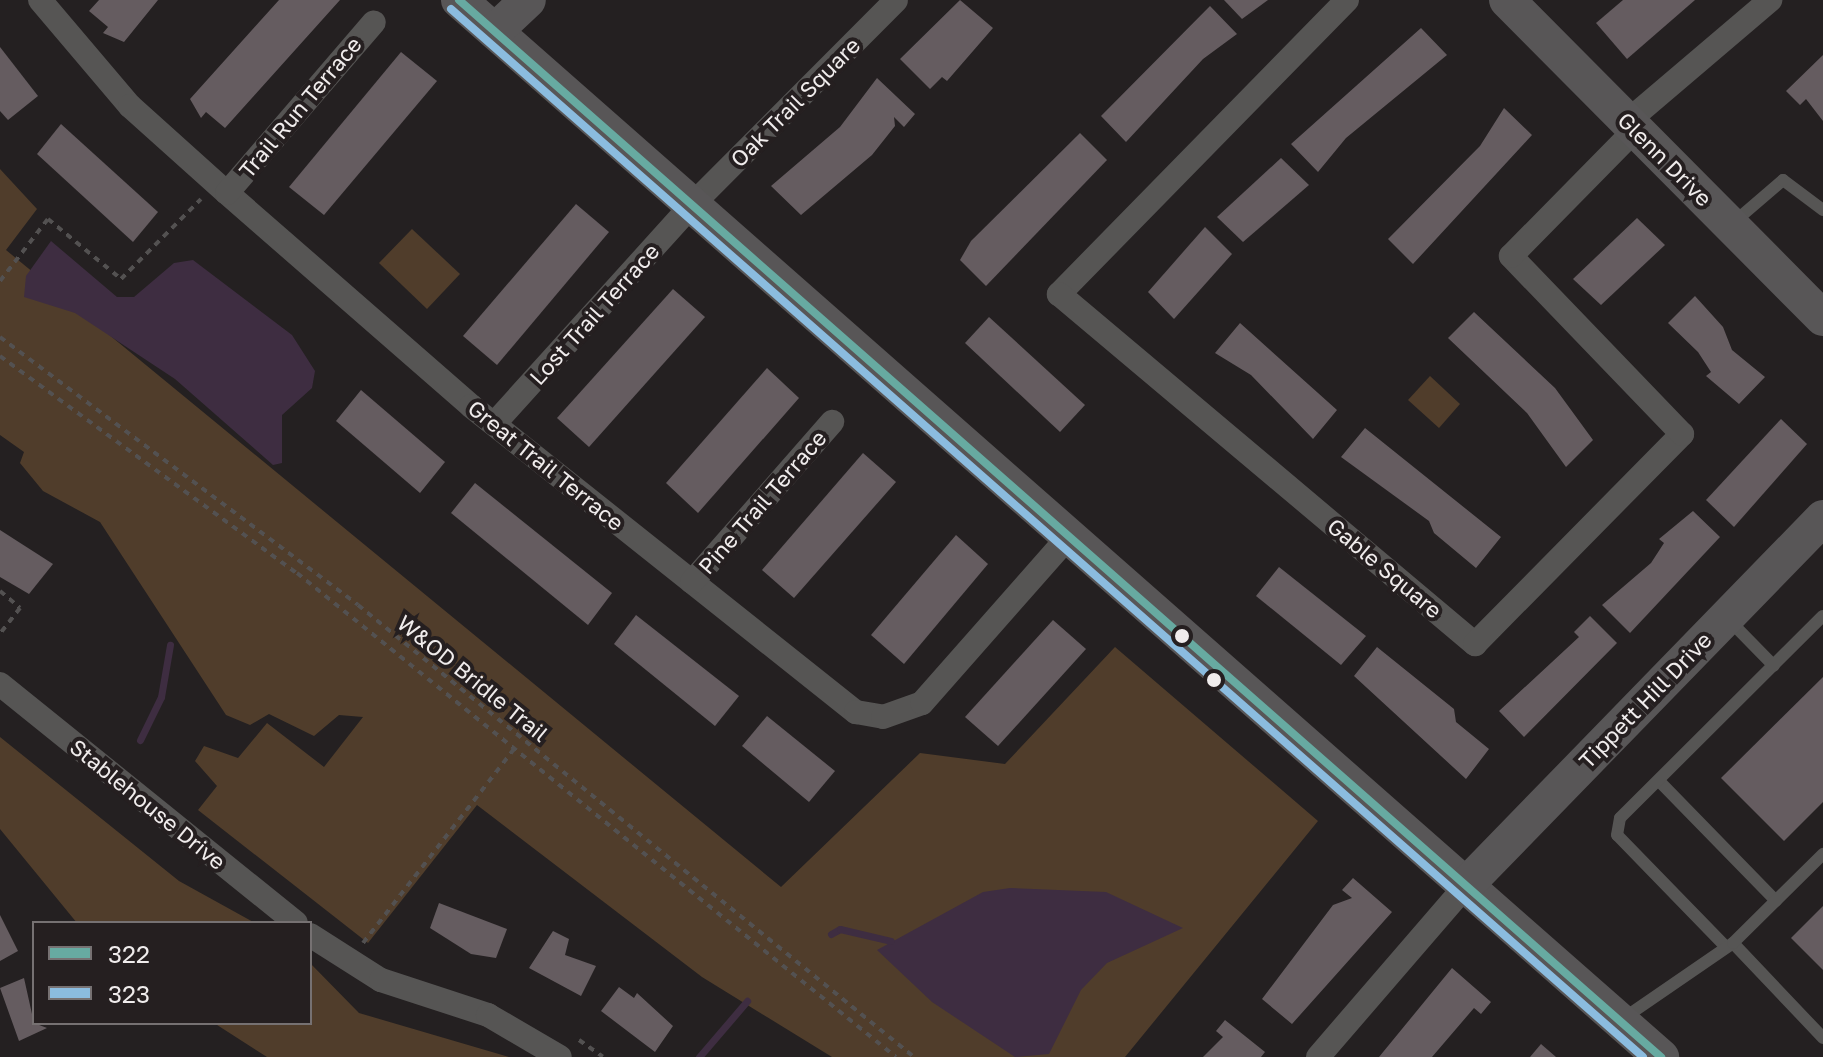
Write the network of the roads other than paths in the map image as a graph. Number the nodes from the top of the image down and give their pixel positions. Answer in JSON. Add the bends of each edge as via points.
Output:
{"nodes":[{"id":1,"x":40,"y":0,"type":"edge"},
{"id":2,"x":459,"y":0,"type":"edge"},
{"id":3,"x":528,"y":0,"type":"edge"},
{"id":4,"x":896,"y":0,"type":"edge"},
{"id":5,"x":1347,"y":0,"type":"edge"},
{"id":6,"x":1507,"y":0,"type":"edge"},
{"id":7,"x":1770,"y":0,"type":"edge"},
{"id":8,"x":374,"y":22,"type":"dead end"},
{"id":9,"x":495,"y":31,"type":"junction"},
{"id":10,"x":1632,"y":125,"type":"junction"},
{"id":11,"x":222,"y":188,"type":"junction"},
{"id":12,"x":694,"y":203,"type":"junction"},
{"id":13,"x":1823,"y":210,"type":"edge"},
{"id":14,"x":1731,"y":225,"type":"junction"},
{"id":15,"x":1823,"y":318,"type":"edge"},
{"id":16,"x":832,"y":422,"type":"dead end"},
{"id":17,"x":494,"y":424,"type":"junction"},
{"id":18,"x":1823,"y":518,"type":"edge"},
{"id":19,"x":1069,"y":536,"type":"junction"},
{"id":20,"x":692,"y":582,"type":"junction"},
{"id":21,"x":1823,"y":616,"type":"edge"},
{"id":22,"x":1726,"y":617,"type":"junction"},
{"id":23,"x":1774,"y":666,"type":"junction"},
{"id":24,"x":0,"y":684,"type":"edge"},
{"id":25,"x":1660,"y":782,"type":"junction"},
{"id":26,"x":1823,"y":854,"type":"edge"},
{"id":27,"x":1468,"y":883,"type":"junction"},
{"id":28,"x":1776,"y":901,"type":"junction"},
{"id":29,"x":294,"y":921,"type":"edge"},
{"id":30,"x":312,"y":936,"type":"edge"},
{"id":31,"x":1730,"y":945,"type":"junction"},
{"id":32,"x":1624,"y":1018,"type":"junction"},
{"id":33,"x":1823,"y":1038,"type":"edge"},
{"id":34,"x":566,"y":1047,"type":"edge"},
{"id":35,"x":1318,"y":1057,"type":"edge"},
{"id":36,"x":1661,"y":1057,"type":"edge"}],
"edges":[{"from":1,"to":11,"type":"street","name":"Great Trail Terrace","via":[[119,95]]},
{"from":2,"to":9,"type":"main road"},
{"from":3,"to":9,"type":"main road"},
{"from":4,"to":12,"type":"street","name":"Oak Trail Square"},
{"from":5,"to":10,"type":"street","name":"Gable Square","via":[[1059,294],[1475,644],[1682,434],[1511,256]]},
{"from":6,"to":10,"type":"main road","name":"Glenn Drive"},
{"from":7,"to":10,"type":"street"},
{"from":8,"to":11,"type":"street","name":"Trail Run Terrace"},
{"from":9,"to":12,"type":"main road"},
{"from":10,"to":14,"type":"main road","name":"Glenn Drive"},
{"from":11,"to":17,"type":"street","name":"Great Trail Terrace"},
{"from":12,"to":17,"type":"street","name":"Lost Trail Terrace"},
{"from":12,"to":19,"type":"main road"},
{"from":13,"to":14,"type":"lane","via":[[1783,180],[1769,185]]},
{"from":14,"to":15,"type":"main road","name":"Glenn Drive"},
{"from":16,"to":20,"type":"street","name":"Pine Trail Terrace"},
{"from":17,"to":20,"type":"street","name":"Great Trail Terrace"},
{"from":18,"to":22,"type":"main road","name":"Tippett Hill Drive"},
{"from":19,"to":20,"type":"street","name":"Great Trail Terrace","via":[[922,703],[883,717],[856,712]]},
{"from":19,"to":27,"type":"main road"},
{"from":21,"to":23,"type":"lane"},
{"from":22,"to":23,"type":"lane"},
{"from":22,"to":27,"type":"main road","name":"Tippett Hill Drive"},
{"from":23,"to":25,"type":"lane"},
{"from":24,"to":29,"type":"street","name":"Stablehouse Drive"},
{"from":25,"to":28,"type":"lane"},
{"from":25,"to":31,"type":"lane","via":[[1620,818],[1617,835]]},
{"from":26,"to":28,"type":"lane"},
{"from":27,"to":32,"type":"main road"},
{"from":27,"to":35,"type":"street"},
{"from":28,"to":31,"type":"lane"},
{"from":30,"to":34,"type":"street","via":[[381,980]]},
{"from":31,"to":32,"type":"lane"},
{"from":31,"to":33,"type":"lane"},
{"from":32,"to":36,"type":"main road"}]}
